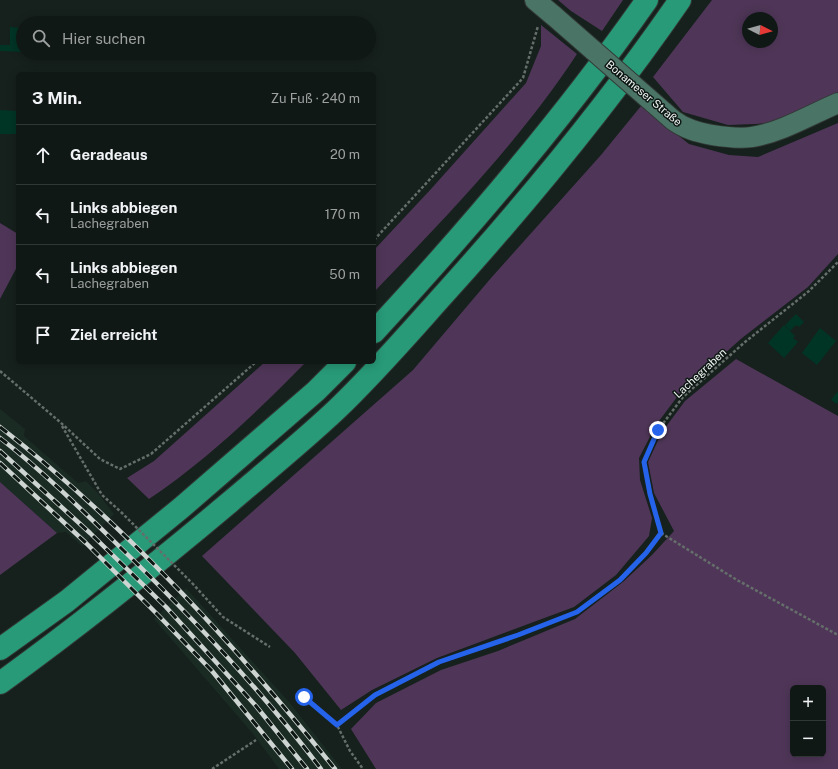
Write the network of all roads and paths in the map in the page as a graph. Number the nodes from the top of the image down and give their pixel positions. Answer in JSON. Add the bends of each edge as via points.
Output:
{"nodes":[{"id":1,"x":535,"y":0,"type":"edge"},
{"id":2,"x":647,"y":0,"type":"edge"},
{"id":3,"x":680,"y":0,"type":"edge"},
{"id":4,"x":546,"y":19,"type":"junction"},
{"id":5,"x":838,"y":103,"type":"edge"},
{"id":6,"x":376,"y":238,"type":"edge"},
{"id":7,"x":838,"y":262,"type":"edge"},
{"id":8,"x":376,"y":330,"type":"edge"},
{"id":9,"x":254,"y":364,"type":"edge"},
{"id":10,"x":343,"y":364,"type":"edge"},
{"id":11,"x":0,"y":371,"type":"edge"},
{"id":12,"x":60,"y":422,"type":"junction"},
{"id":13,"x":661,"y":533,"type":"junction"},
{"id":14,"x":838,"y":635,"type":"edge"},
{"id":15,"x":270,"y":647,"type":"dead end"},
{"id":16,"x":0,"y":649,"type":"edge"},
{"id":17,"x":0,"y":683,"type":"edge"},
{"id":18,"x":304,"y":697,"type":"dead end"},
{"id":19,"x":337,"y":725,"type":"junction"},
{"id":20,"x":256,"y":740,"type":"dead end"},
{"id":21,"x":212,"y":769,"type":"edge"},
{"id":22,"x":363,"y":769,"type":"edge"}],
"edges":[{"from":1,"to":4,"type":"street","name":"Bonameser Straße"},
{"from":2,"to":8,"type":"highway","via":[[596,70],[508,180]]},
{"from":3,"to":17,"type":"highway","via":[[617,88],[528,197],[473,262],[336,410],[107,603]]},
{"from":4,"to":5,"type":"street","name":"Bonameser Straße","bridge":true,"via":[[680,126],[701,133],[731,138],[751,137],[784,127]]},
{"from":4,"to":6,"type":"path","via":[[523,78]]},
{"from":7,"to":13,"type":"path","name":"Lachegraben","via":[[809,291],[745,342],[684,397],[658,430],[644,462]]},
{"from":9,"to":12,"type":"path","via":[[151,454],[120,469],[100,459]]},
{"from":10,"to":16,"type":"highway","via":[[316,391],[181,508],[67,601]]},
{"from":11,"to":12,"type":"path"},
{"from":12,"to":15,"type":"path","bridge":true,"via":[[102,495],[223,617]]},
{"from":13,"to":14,"type":"path","via":[[737,580]]},
{"from":13,"to":19,"type":"path","via":[[620,580],[577,612],[439,662],[375,695]]},
{"from":18,"to":19,"type":"path"},
{"from":19,"to":22,"type":"path","via":[[350,751]]},
{"from":20,"to":21,"type":"path"}]}
